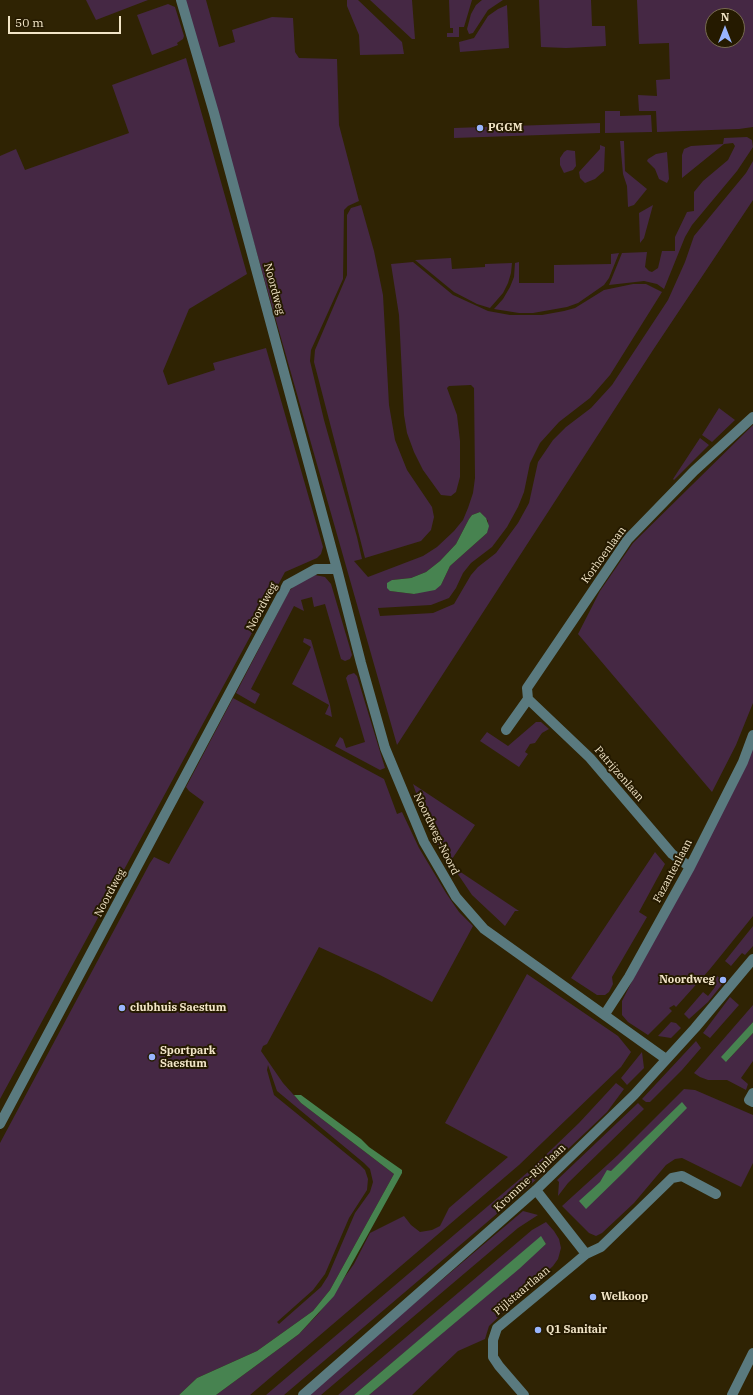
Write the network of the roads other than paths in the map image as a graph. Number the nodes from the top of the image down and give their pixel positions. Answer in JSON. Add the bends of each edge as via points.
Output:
{"nodes":[{"id":1,"x":181,"y":0,"type":"edge"},
{"id":2,"x":753,"y":417,"type":"edge"},
{"id":3,"x":337,"y":569,"type":"junction"},
{"id":4,"x":528,"y":699,"type":"junction"},
{"id":5,"x":506,"y":730,"type":"dead end"},
{"id":6,"x":753,"y":735,"type":"edge"},
{"id":7,"x":690,"y":867,"type":"junction"},
{"id":8,"x":753,"y":959,"type":"edge"},
{"id":9,"x":605,"y":1014,"type":"junction"},
{"id":10,"x":666,"y":1059,"type":"junction"},
{"id":11,"x":0,"y":1124,"type":"edge"},
{"id":12,"x":536,"y":1190,"type":"junction"},
{"id":13,"x":716,"y":1194,"type":"dead end"},
{"id":14,"x":586,"y":1254,"type":"junction"},
{"id":15,"x":753,"y":1354,"type":"edge"},
{"id":16,"x":302,"y":1395,"type":"edge"},
{"id":17,"x":524,"y":1395,"type":"edge"},
{"id":18,"x":732,"y":1395,"type":"edge"}],
"edges":[{"from":1,"to":3,"type":"street","name":"Noordweg","via":[[216,120]]},
{"from":2,"to":4,"type":"street","name":"Korhoenlaan","via":[[694,471],[628,539],[527,688]]},
{"from":3,"to":9,"type":"street","name":"Noordweg-Noord","via":[[360,663],[385,748],[424,842],[444,879],[484,929]]},
{"from":3,"to":11,"type":"street","name":"Noordweg","via":[[316,569],[287,585]]},
{"from":4,"to":5,"type":"street","name":"Korhoenlaan"},
{"from":4,"to":7,"type":"street","name":"Patrijzenlaan","via":[[590,758],[672,854]]},
{"from":6,"to":7,"type":"street","name":"Fazantenlaan","via":[[743,762]]},
{"from":7,"to":9,"type":"street","name":"Fazantenlaan","via":[[629,977]]},
{"from":8,"to":10,"type":"street","name":"Kromme-Rijnlaan"},
{"from":9,"to":10,"type":"street","name":"Noordweg-Noord"},
{"from":10,"to":12,"type":"street","name":"Kromme-Rijnlaan","via":[[634,1096]]},
{"from":12,"to":14,"type":"street"},
{"from":12,"to":16,"type":"street","name":"Kromme-Rijnlaan"},
{"from":13,"to":14,"type":"street","name":"Pijlstaartlaan","via":[[682,1176],[672,1178],[601,1248]]},
{"from":14,"to":17,"type":"street","name":"Pijlstaartlaan","via":[[505,1321],[494,1334],[493,1357]]},
{"from":15,"to":18,"type":"street"}]}
